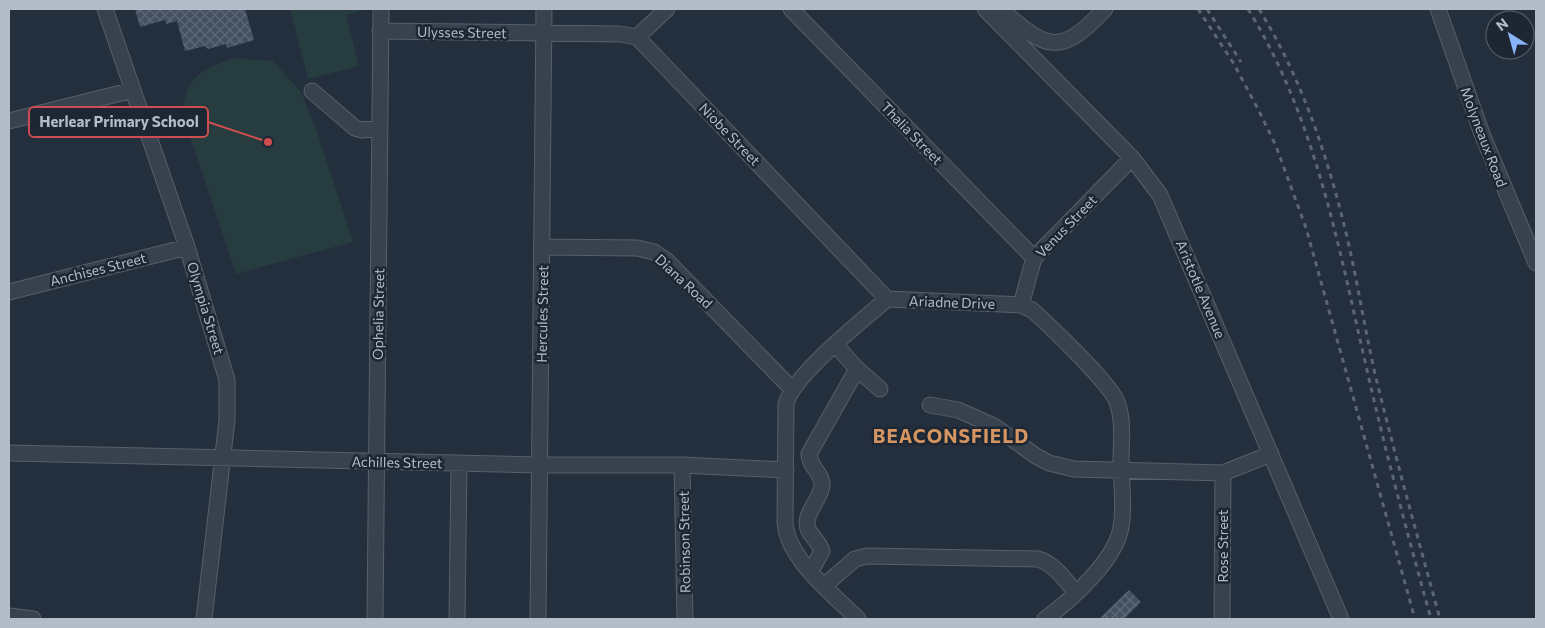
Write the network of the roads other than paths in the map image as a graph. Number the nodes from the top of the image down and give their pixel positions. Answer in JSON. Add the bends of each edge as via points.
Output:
{"nodes":[{"id":1,"x":104,"y":9,"type":"edge"},
{"id":2,"x":381,"y":9,"type":"edge"},
{"id":3,"x":544,"y":9,"type":"edge"},
{"id":4,"x":667,"y":9,"type":"edge"},
{"id":5,"x":791,"y":9,"type":"edge"},
{"id":6,"x":985,"y":9,"type":"edge"},
{"id":7,"x":1001,"y":9,"type":"edge"},
{"id":8,"x":1105,"y":9,"type":"edge"},
{"id":9,"x":1438,"y":9,"type":"edge"},
{"id":10,"x":380,"y":31,"type":"junction"},
{"id":11,"x":544,"y":34,"type":"junction"},
{"id":12,"x":637,"y":37,"type":"junction"},
{"id":13,"x":133,"y":90,"type":"junction"},
{"id":14,"x":312,"y":92,"type":"dead end"},
{"id":15,"x":9,"y":121,"type":"edge"},
{"id":16,"x":380,"y":128,"type":"junction"},
{"id":17,"x":1132,"y":158,"type":"junction"},
{"id":18,"x":187,"y":246,"type":"junction"},
{"id":19,"x":543,"y":247,"type":"junction"},
{"id":20,"x":1034,"y":258,"type":"junction"},
{"id":21,"x":1536,"y":264,"type":"edge"},
{"id":22,"x":9,"y":292,"type":"edge"},
{"id":23,"x":887,"y":299,"type":"junction"},
{"id":24,"x":1021,"y":305,"type":"junction"},
{"id":25,"x":835,"y":344,"type":"junction"},
{"id":26,"x":857,"y":369,"type":"junction"},
{"id":27,"x":792,"y":389,"type":"junction"},
{"id":28,"x":880,"y":389,"type":"dead end"},
{"id":29,"x":930,"y":405,"type":"dead end"},
{"id":30,"x":9,"y":453,"type":"edge"},
{"id":31,"x":1271,"y":454,"type":"junction"},
{"id":32,"x":222,"y":458,"type":"junction"},
{"id":33,"x":377,"y":461,"type":"junction"},
{"id":34,"x":460,"y":463,"type":"junction"},
{"id":35,"x":540,"y":465,"type":"junction"},
{"id":36,"x":682,"y":465,"type":"junction"},
{"id":37,"x":1121,"y":469,"type":"junction"},
{"id":38,"x":786,"y":470,"type":"junction"},
{"id":39,"x":1223,"y":473,"type":"junction"},
{"id":40,"x":811,"y":571,"type":"junction"},
{"id":41,"x":825,"y":585,"type":"junction"},
{"id":42,"x":1076,"y":593,"type":"junction"},
{"id":43,"x":9,"y":616,"type":"edge"},
{"id":44,"x":33,"y":619,"type":"edge"},
{"id":45,"x":204,"y":619,"type":"edge"},
{"id":46,"x":375,"y":619,"type":"edge"},
{"id":47,"x":457,"y":619,"type":"edge"},
{"id":48,"x":538,"y":619,"type":"edge"},
{"id":49,"x":685,"y":619,"type":"edge"},
{"id":50,"x":858,"y":619,"type":"edge"},
{"id":51,"x":1045,"y":619,"type":"edge"},
{"id":52,"x":1222,"y":619,"type":"edge"},
{"id":53,"x":1341,"y":619,"type":"edge"}],
"edges":[{"from":1,"to":13,"type":"street","name":"Olympia Street"},
{"from":2,"to":10,"type":"street","name":"Ophelia Street"},
{"from":3,"to":11,"type":"street","name":"Hercules Street"},
{"from":4,"to":12,"type":"street"},
{"from":5,"to":20,"type":"street","name":"Thalia Street"},
{"from":6,"to":17,"type":"street","name":"Aristotle Avenue"},
{"from":7,"to":8,"type":"street","via":[[1031,34],[1056,43],[1070,41]]},
{"from":9,"to":21,"type":"street","name":"Molyneaux Road","via":[[1482,134]]},
{"from":10,"to":11,"type":"street","name":"Ulysses Street"},
{"from":10,"to":16,"type":"street","name":"Ophelia Street"},
{"from":11,"to":12,"type":"street"},
{"from":11,"to":19,"type":"street","name":"Hercules Street"},
{"from":12,"to":23,"type":"street","name":"Niobe Street"},
{"from":13,"to":15,"type":"street"},
{"from":13,"to":18,"type":"street","name":"Olympia Street"},
{"from":14,"to":16,"type":"street","via":[[355,128]]},
{"from":16,"to":33,"type":"street","name":"Ophelia Street"},
{"from":17,"to":20,"type":"street","name":"Venus Street"},
{"from":17,"to":31,"type":"street","name":"Aristotle Avenue","via":[[1160,195]]},
{"from":18,"to":22,"type":"street","name":"Anchises Street"},
{"from":18,"to":32,"type":"street","name":"Olympia Street","via":[[227,380],[228,409]]},
{"from":19,"to":27,"type":"street","name":"Diana Road","via":[[637,248],[654,252],[666,260]]},
{"from":19,"to":35,"type":"street","name":"Hercules Street"},
{"from":20,"to":24,"type":"street","name":"Venus Street"},
{"from":23,"to":24,"type":"street","name":"Ariadne Drive"},
{"from":23,"to":25,"type":"street"},
{"from":24,"to":37,"type":"street","via":[[1045,321],[1117,400],[1121,419]]},
{"from":25,"to":26,"type":"street"},
{"from":25,"to":27,"type":"street"},
{"from":26,"to":28,"type":"street"},
{"from":26,"to":40,"type":"street","via":[[809,454],[822,487],[807,521],[809,531],[822,551]]},
{"from":27,"to":38,"type":"street","via":[[786,404]]},
{"from":29,"to":37,"type":"street","via":[[958,410],[994,426],[1036,456],[1059,467],[1074,470]]},
{"from":30,"to":32,"type":"street","name":"Achilles Street"},
{"from":31,"to":39,"type":"street"},
{"from":31,"to":53,"type":"street","name":"Aristotle Avenue"},
{"from":32,"to":33,"type":"street","name":"Achilles Street"},
{"from":32,"to":45,"type":"street","name":"Olympia Street"},
{"from":33,"to":34,"type":"street","name":"Achilles Street"},
{"from":33,"to":46,"type":"street","name":"Ophelia Street"},
{"from":34,"to":35,"type":"street","name":"Achilles Street"},
{"from":34,"to":47,"type":"street"},
{"from":35,"to":36,"type":"street","name":"Achilles Street"},
{"from":35,"to":48,"type":"street","name":"Hercules Street"},
{"from":36,"to":38,"type":"street","name":"Achilles Street"},
{"from":36,"to":49,"type":"street","name":"Robinson Street"},
{"from":37,"to":39,"type":"street"},
{"from":37,"to":42,"type":"street","via":[[1123,513],[1118,539],[1110,555]]},
{"from":38,"to":40,"type":"street","via":[[785,534],[791,548]]},
{"from":39,"to":52,"type":"street","name":"Rose Street"},
{"from":40,"to":41,"type":"street"},
{"from":41,"to":42,"type":"street","via":[[855,559],[868,556],[1038,559],[1053,567]]},
{"from":41,"to":50,"type":"street"},
{"from":42,"to":51,"type":"street"},
{"from":43,"to":44,"type":"street"}]}
